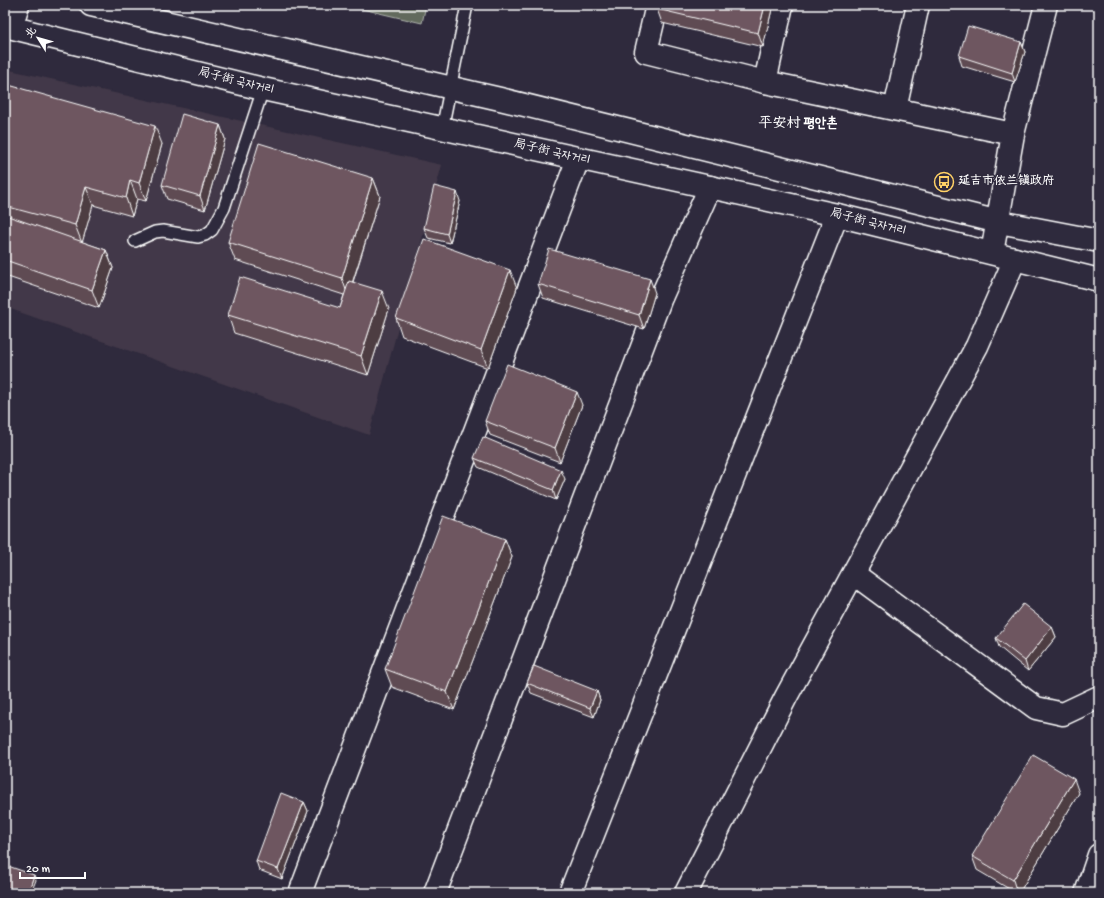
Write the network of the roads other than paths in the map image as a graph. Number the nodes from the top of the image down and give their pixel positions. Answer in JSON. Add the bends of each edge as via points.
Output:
{"nodes":[{"id":1,"x":18,"y":5,"type":"edge"},
{"id":2,"x":91,"y":5,"type":"edge"},
{"id":3,"x":467,"y":5,"type":"edge"},
{"id":4,"x":657,"y":5,"type":"edge"},
{"id":5,"x":782,"y":5,"type":"edge"},
{"id":6,"x":918,"y":5,"type":"edge"},
{"id":7,"x":1046,"y":5,"type":"edge"},
{"id":8,"x":8,"y":26,"type":"edge"},
{"id":9,"x":765,"y":82,"type":"junction"},
{"id":10,"x":450,"y":88,"type":"junction"},
{"id":11,"x":263,"y":89,"type":"junction"},
{"id":12,"x":894,"y":109,"type":"junction"},
{"id":13,"x":442,"y":128,"type":"junction"},
{"id":14,"x":1014,"y":134,"type":"junction"},
{"id":15,"x":578,"y":159,"type":"junction"},
{"id":16,"x":710,"y":187,"type":"junction"},
{"id":17,"x":837,"y":215,"type":"junction"},
{"id":18,"x":999,"y":222,"type":"junction"},
{"id":19,"x":135,"y":241,"type":"dead end"},
{"id":20,"x":1099,"y":241,"type":"edge"},
{"id":21,"x":992,"y":253,"type":"junction"},
{"id":22,"x":1015,"y":259,"type":"junction"},
{"id":23,"x":1099,"y":280,"type":"edge"},
{"id":24,"x":854,"y":574,"type":"junction"},
{"id":25,"x":1099,"y":697,"type":"edge"},
{"id":26,"x":1099,"y":855,"type":"edge"},
{"id":27,"x":300,"y":893,"type":"edge"},
{"id":28,"x":435,"y":893,"type":"edge"},
{"id":29,"x":570,"y":893,"type":"edge"},
{"id":30,"x":686,"y":893,"type":"edge"},
{"id":31,"x":1086,"y":893,"type":"edge"}],
"edges":[{"from":1,"to":8,"type":"street"},
{"from":2,"to":10,"type":"street"},
{"from":3,"to":10,"type":"lane"},
{"from":4,"to":9,"type":"street","via":[[646,52]]},
{"from":5,"to":9,"type":"street"},
{"from":6,"to":12,"type":"street"},
{"from":7,"to":14,"type":"street"},
{"from":8,"to":11,"type":"street","name":"局子街 국자거리"},
{"from":9,"to":12,"type":"street"},
{"from":10,"to":13,"type":"lane"},
{"from":10,"to":18,"type":"street"},
{"from":11,"to":13,"type":"street","name":"局子街 국자거리"},
{"from":11,"to":19,"type":"lane","via":[[224,208],[212,230],[198,237],[155,232]]},
{"from":12,"to":14,"type":"street"},
{"from":13,"to":15,"type":"street","name":"局子街 국자거리"},
{"from":14,"to":18,"type":"street"},
{"from":15,"to":16,"type":"street","name":"局子街 국자거리"},
{"from":15,"to":27,"type":"street"},
{"from":16,"to":17,"type":"street","name":"局子街 국자거리"},
{"from":16,"to":28,"type":"street","via":[[660,300]]},
{"from":17,"to":21,"type":"street","name":"局子街 국자거리"},
{"from":17,"to":29,"type":"street"},
{"from":18,"to":20,"type":"street"},
{"from":18,"to":21,"type":"street"},
{"from":21,"to":22,"type":"street","name":"局子街 국자거리"},
{"from":22,"to":23,"type":"street","name":"局子街 국자거리"},
{"from":22,"to":24,"type":"street","via":[[977,346]]},
{"from":24,"to":25,"type":"street","via":[[1036,708],[1063,714]]},
{"from":24,"to":30,"type":"street","via":[[786,697]]},
{"from":26,"to":31,"type":"street"}]}
